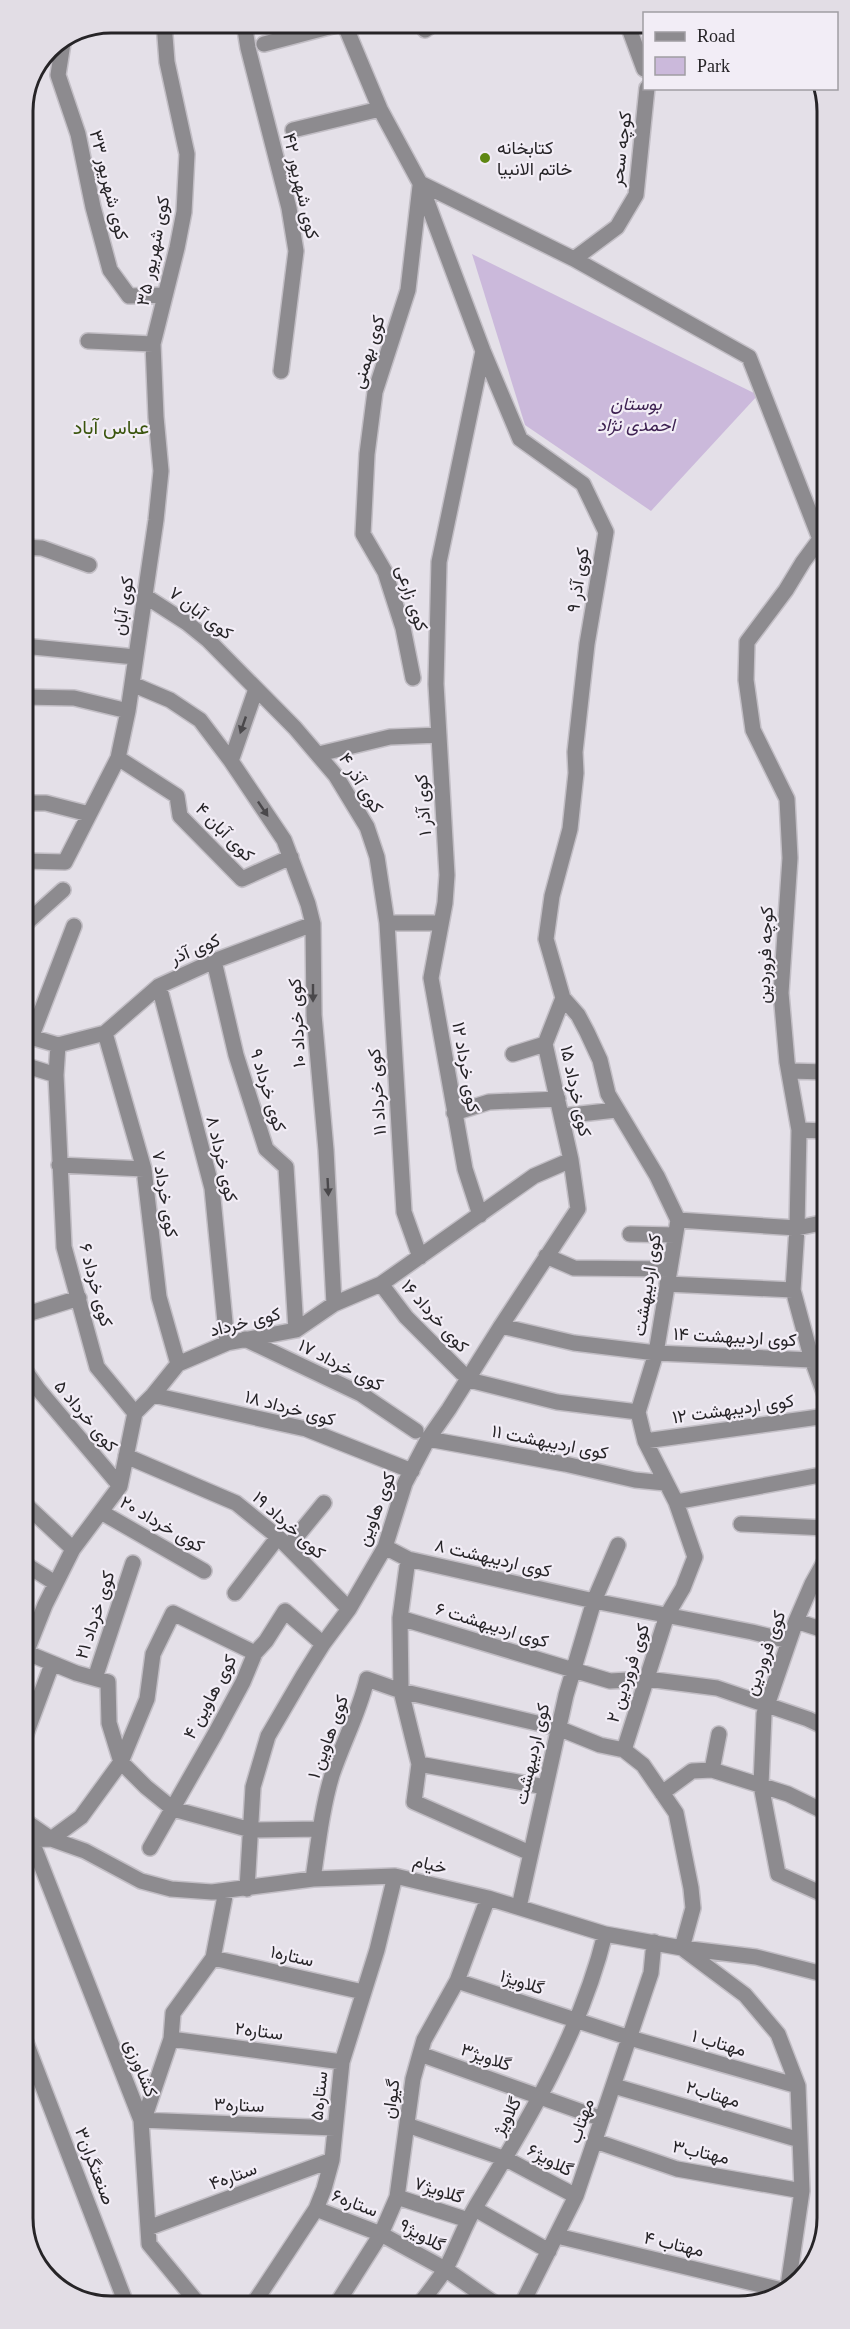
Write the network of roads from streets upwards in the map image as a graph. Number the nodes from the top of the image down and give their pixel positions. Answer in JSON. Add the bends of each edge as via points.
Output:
{"nodes":[{"id":1,"x":165,"y":33,"type":"edge"},
{"id":2,"x":246,"y":33,"type":"edge"},
{"id":3,"x":306,"y":33,"type":"edge"},
{"id":4,"x":348,"y":33,"type":"edge"},
{"id":5,"x":631,"y":33,"type":"edge"},
{"id":6,"x":264,"y":44,"type":"dead end"},
{"id":7,"x":62,"y":51,"type":"edge"},
{"id":8,"x":643,"y":64,"type":"edge"},
{"id":9,"x":648,"y":90,"type":"edge"},
{"id":10,"x":380,"y":109,"type":"junction"},
{"id":11,"x":292,"y":130,"type":"dead end"},
{"id":12,"x":420,"y":183,"type":"junction"},
{"id":13,"x":574,"y":259,"type":"junction"},
{"id":14,"x":165,"y":295,"type":"junction"},
{"id":15,"x":88,"y":341,"type":"dead end"},
{"id":16,"x":153,"y":344,"type":"junction"},
{"id":17,"x":483,"y":351,"type":"junction"},
{"id":18,"x":281,"y":370,"type":"dead end"},
{"id":19,"x":817,"y":524,"type":"edge"},
{"id":20,"x":363,"y":534,"type":"joint"},
{"id":21,"x":817,"y":546,"type":"edge"},
{"id":22,"x":33,"y":548,"type":"edge"},
{"id":23,"x":89,"y":565,"type":"dead end"},
{"id":24,"x":145,"y":596,"type":"junction"},
{"id":25,"x":33,"y":647,"type":"edge"},
{"id":26,"x":135,"y":657,"type":"junction"},
{"id":27,"x":413,"y":678,"type":"dead end"},
{"id":28,"x":132,"y":684,"type":"junction"},
{"id":29,"x":256,"y":689,"type":"junction"},
{"id":30,"x":33,"y":697,"type":"edge"},
{"id":31,"x":128,"y":711,"type":"junction"},
{"id":32,"x":439,"y":735,"type":"junction"},
{"id":33,"x":319,"y":754,"type":"junction"},
{"id":34,"x":118,"y":758,"type":"junction"},
{"id":35,"x":231,"y":761,"type":"junction"},
{"id":36,"x":33,"y":803,"type":"edge"},
{"id":37,"x":89,"y":814,"type":"junction"},
{"id":38,"x":291,"y":857,"type":"junction"},
{"id":39,"x":33,"y":861,"type":"edge"},
{"id":40,"x":63,"y":890,"type":"dead end"},
{"id":41,"x":33,"y":917,"type":"edge"},
{"id":42,"x":387,"y":923,"type":"junction"},
{"id":43,"x":440,"y":923,"type":"junction"},
{"id":44,"x":313,"y":924,"type":"junction"},
{"id":45,"x":74,"y":926,"type":"dead end"},
{"id":46,"x":214,"y":962,"type":"junction"},
{"id":47,"x":159,"y":986,"type":"junction"},
{"id":48,"x":563,"y":998,"type":"junction"},
{"id":49,"x":33,"y":1023,"type":"edge"},
{"id":50,"x":105,"y":1033,"type":"junction"},
{"id":51,"x":33,"y":1039,"type":"edge"},
{"id":52,"x":545,"y":1044,"type":"junction"},
{"id":53,"x":58,"y":1045,"type":"junction"},
{"id":54,"x":513,"y":1054,"type":"dead end"},
{"id":55,"x":33,"y":1068,"type":"edge"},
{"id":56,"x":789,"y":1071,"type":"junction"},
{"id":57,"x":817,"y":1072,"type":"edge"},
{"id":58,"x":56,"y":1075,"type":"junction"},
{"id":59,"x":558,"y":1099,"type":"junction"},
{"id":60,"x":616,"y":1110,"type":"junction"},
{"id":61,"x":454,"y":1113,"type":"junction"},
{"id":62,"x":562,"y":1116,"type":"junction"},
{"id":63,"x":799,"y":1130,"type":"junction"},
{"id":64,"x":817,"y":1131,"type":"edge"},
{"id":65,"x":571,"y":1160,"type":"junction"},
{"id":66,"x":59,"y":1165,"type":"junction"},
{"id":67,"x":144,"y":1169,"type":"junction"},
{"id":68,"x":480,"y":1215,"type":"junction"},
{"id":69,"x":817,"y":1224,"type":"edge"},
{"id":70,"x":676,"y":1227,"type":"junction"},
{"id":71,"x":797,"y":1228,"type":"junction"},
{"id":72,"x":630,"y":1234,"type":"dead end"},
{"id":73,"x":546,"y":1256,"type":"junction"},
{"id":74,"x":420,"y":1257,"type":"junction"},
{"id":75,"x":669,"y":1277,"type":"junction"},
{"id":76,"x":381,"y":1284,"type":"junction"},
{"id":77,"x":793,"y":1290,"type":"junction"},
{"id":78,"x":79,"y":1298,"type":"junction"},
{"id":79,"x":334,"y":1304,"type":"junction"},
{"id":80,"x":33,"y":1312,"type":"edge"},
{"id":81,"x":501,"y":1326,"type":"junction"},
{"id":82,"x":296,"y":1330,"type":"junction"},
{"id":83,"x":245,"y":1339,"type":"junction"},
{"id":84,"x":227,"y":1343,"type":"junction"},
{"id":85,"x":656,"y":1353,"type":"junction"},
{"id":86,"x":812,"y":1360,"type":"junction"},
{"id":87,"x":178,"y":1364,"type":"junction"},
{"id":88,"x":817,"y":1374,"type":"edge"},
{"id":89,"x":465,"y":1376,"type":"junction"},
{"id":90,"x":33,"y":1382,"type":"edge"},
{"id":91,"x":153,"y":1395,"type":"junction"},
{"id":92,"x":638,"y":1412,"type":"junction"},
{"id":93,"x":135,"y":1413,"type":"junction"},
{"id":94,"x":817,"y":1417,"type":"edge"},
{"id":95,"x":422,"y":1435,"type":"junction"},
{"id":96,"x":645,"y":1441,"type":"junction"},
{"id":97,"x":126,"y":1456,"type":"junction"},
{"id":98,"x":412,"y":1471,"type":"junction"},
{"id":99,"x":817,"y":1476,"type":"edge"},
{"id":100,"x":665,"y":1484,"type":"junction"},
{"id":101,"x":120,"y":1486,"type":"junction"},
{"id":102,"x":676,"y":1502,"type":"junction"},
{"id":103,"x":324,"y":1503,"type":"dead end"},
{"id":104,"x":33,"y":1512,"type":"edge"},
{"id":105,"x":101,"y":1512,"type":"junction"},
{"id":106,"x":741,"y":1524,"type":"dead end"},
{"id":107,"x":817,"y":1528,"type":"edge"},
{"id":108,"x":283,"y":1542,"type":"junction"},
{"id":109,"x":618,"y":1545,"type":"dead end"},
{"id":110,"x":385,"y":1547,"type":"junction"},
{"id":111,"x":73,"y":1549,"type":"junction"},
{"id":112,"x":408,"y":1559,"type":"junction"},
{"id":113,"x":133,"y":1563,"type":"dead end"},
{"id":114,"x":33,"y":1569,"type":"edge"},
{"id":115,"x":204,"y":1571,"type":"dead end"},
{"id":116,"x":817,"y":1574,"type":"edge"},
{"id":117,"x":55,"y":1583,"type":"junction"},
{"id":118,"x":235,"y":1593,"type":"dead end"},
{"id":119,"x":594,"y":1601,"type":"junction"},
{"id":120,"x":349,"y":1609,"type":"junction"},
{"id":121,"x":667,"y":1615,"type":"junction"},
{"id":122,"x":400,"y":1618,"type":"junction"},
{"id":123,"x":796,"y":1621,"type":"junction"},
{"id":124,"x":817,"y":1628,"type":"edge"},
{"id":125,"x":33,"y":1636,"type":"edge"},
{"id":126,"x":789,"y":1641,"type":"junction"},
{"id":127,"x":323,"y":1644,"type":"junction"},
{"id":128,"x":255,"y":1653,"type":"junction"},
{"id":129,"x":33,"y":1656,"type":"edge"},
{"id":130,"x":52,"y":1664,"type":"junction"},
{"id":131,"x":573,"y":1670,"type":"junction"},
{"id":132,"x":95,"y":1678,"type":"junction"},
{"id":133,"x":647,"y":1679,"type":"junction"},
{"id":134,"x":401,"y":1691,"type":"junction"},
{"id":135,"x":766,"y":1704,"type":"junction"},
{"id":136,"x":33,"y":1715,"type":"edge"},
{"id":137,"x":817,"y":1723,"type":"edge"},
{"id":138,"x":558,"y":1728,"type":"junction"},
{"id":139,"x":719,"y":1734,"type":"dead end"},
{"id":140,"x":624,"y":1750,"type":"junction"},
{"id":141,"x":121,"y":1762,"type":"junction"},
{"id":142,"x":418,"y":1764,"type":"junction"},
{"id":143,"x":712,"y":1770,"type":"junction"},
{"id":144,"x":761,"y":1785,"type":"junction"},
{"id":145,"x":545,"y":1787,"type":"junction"},
{"id":146,"x":662,"y":1793,"type":"junction"},
{"id":147,"x":817,"y":1808,"type":"edge"},
{"id":148,"x":173,"y":1809,"type":"junction"},
{"id":149,"x":33,"y":1827,"type":"edge"},
{"id":150,"x":320,"y":1829,"type":"junction"},
{"id":151,"x":251,"y":1830,"type":"junction"},
{"id":152,"x":51,"y":1839,"type":"junction"},
{"id":153,"x":33,"y":1840,"type":"edge"},
{"id":154,"x":150,"y":1848,"type":"dead end"},
{"id":155,"x":33,"y":1852,"type":"edge"},
{"id":156,"x":530,"y":1853,"type":"junction"},
{"id":157,"x":395,"y":1876,"type":"junction"},
{"id":158,"x":313,"y":1880,"type":"junction"},
{"id":159,"x":247,"y":1888,"type":"junction"},
{"id":160,"x":226,"y":1890,"type":"junction"},
{"id":161,"x":817,"y":1892,"type":"edge"},
{"id":162,"x":488,"y":1898,"type":"junction"},
{"id":163,"x":519,"y":1907,"type":"junction"},
{"id":164,"x":605,"y":1934,"type":"junction"},
{"id":165,"x":654,"y":1942,"type":"junction"},
{"id":166,"x":682,"y":1948,"type":"junction"},
{"id":167,"x":213,"y":1958,"type":"junction"},
{"id":168,"x":817,"y":1972,"type":"edge"},
{"id":169,"x":457,"y":1981,"type":"junction"},
{"id":170,"x":363,"y":1992,"type":"junction"},
{"id":171,"x":576,"y":2020,"type":"junction"},
{"id":172,"x":630,"y":2038,"type":"junction"},
{"id":173,"x":171,"y":2039,"type":"junction"},
{"id":174,"x":420,"y":2054,"type":"junction"},
{"id":175,"x":33,"y":2061,"type":"edge"},
{"id":176,"x":342,"y":2062,"type":"junction"},
{"id":177,"x":615,"y":2086,"type":"junction"},
{"id":178,"x":798,"y":2086,"type":"junction"},
{"id":179,"x":540,"y":2096,"type":"junction"},
{"id":180,"x":602,"y":2119,"type":"junction"},
{"id":181,"x":141,"y":2120,"type":"junction"},
{"id":182,"x":407,"y":2125,"type":"junction"},
{"id":183,"x":335,"y":2128,"type":"junction"},
{"id":184,"x":801,"y":2140,"type":"junction"},
{"id":185,"x":595,"y":2141,"type":"junction"},
{"id":186,"x":506,"y":2159,"type":"junction"},
{"id":187,"x":332,"y":2160,"type":"junction"},
{"id":188,"x":802,"y":2191,"type":"junction"},
{"id":189,"x":576,"y":2196,"type":"junction"},
{"id":190,"x":397,"y":2197,"type":"junction"},
{"id":191,"x":316,"y":2209,"type":"junction"},
{"id":192,"x":472,"y":2215,"type":"junction"},
{"id":193,"x":148,"y":2228,"type":"junction"},
{"id":194,"x":381,"y":2234,"type":"junction"},
{"id":195,"x":557,"y":2236,"type":"junction"},
{"id":196,"x":549,"y":2251,"type":"junction"},
{"id":197,"x":445,"y":2269,"type":"junction"},
{"id":198,"x":789,"y":2277,"type":"edge"},
{"id":199,"x":773,"y":2288,"type":"edge"},
{"id":200,"x":124,"y":2296,"type":"edge"},
{"id":201,"x":192,"y":2296,"type":"edge"},
{"id":202,"x":259,"y":2296,"type":"edge"},
{"id":203,"x":342,"y":2296,"type":"edge"},
{"id":204,"x":426,"y":2296,"type":"edge"},
{"id":205,"x":484,"y":2296,"type":"edge"},
{"id":206,"x":529,"y":2296,"type":"edge"}],
"edges":[{"from":1,"to":14,"type":"street","name":"کوی شهریور ۳۵","via":[[167,62],[187,154],[184,212]]},
{"from":2,"to":18,"type":"street","name":"کوی شهریور ۴۲","via":[[296,251]]},
{"from":3,"to":6,"type":"street"},
{"from":4,"to":10,"type":"street","name":"کوی آذر ۹"},
{"from":5,"to":8,"type":"street"},
{"from":7,"to":14,"type":"street","name":"کوی شهریور ۳۳","via":[[58,75],[78,134],[110,270],[129,296]]},
{"from":9,"to":13,"type":"street","name":"کوچه سحر","via":[[636,195],[616,227]]},
{"from":10,"to":11,"type":"street"},
{"from":10,"to":12,"type":"street","name":"کوی آذر ۹"},
{"from":12,"to":13,"type":"street"},
{"from":12,"to":17,"type":"street","name":"کوی آذر ۹"},
{"from":12,"to":20,"type":"street","name":"کوی بهمنی","via":[[408,290],[375,392]]},
{"from":13,"to":19,"type":"street","via":[[749,357]]},
{"from":14,"to":16,"type":"street","name":"کوی شهریور ۳۵"},
{"from":15,"to":16,"type":"street"},
{"from":16,"to":24,"type":"street","name":"کوی آبان","via":[[161,471]]},
{"from":17,"to":32,"type":"street","name":"کوی آذر ۱","via":[[439,562]]},
{"from":17,"to":48,"type":"street","name":"کوی آذر ۹","via":[[520,439],[584,484],[606,532],[587,644],[570,829],[552,896],[546,939]]},
{"from":20,"to":27,"type":"street","name":"کوی زارعی","via":[[385,572],[403,628]]},
{"from":21,"to":56,"type":"street","name":"کوچه فروردین","via":[[747,642],[746,680],[753,730],[787,800],[790,858],[781,993]]},
{"from":22,"to":23,"type":"street"},
{"from":24,"to":26,"type":"street","name":"کوی آبان"},
{"from":24,"to":29,"type":"street","name":"کوی آبان ۷","via":[[204,636]]},
{"from":25,"to":26,"type":"street"},
{"from":26,"to":28,"type":"street","name":"کوی آبان"},
{"from":28,"to":31,"type":"street","name":"کوی آبان"},
{"from":28,"to":35,"type":"street","name":"کوی خرداد ۱۰","via":[[170,700],[200,720]]},
{"from":29,"to":33,"type":"street","name":"کوی آذر ۴"},
{"from":29,"to":35,"type":"street","one_way":true},
{"from":30,"to":31,"type":"street","via":[[74,698]]},
{"from":31,"to":34,"type":"street","name":"کوی آبان"},
{"from":32,"to":33,"type":"street","via":[[390,737]]},
{"from":32,"to":43,"type":"street","name":"کوی آذر ۱","via":[[447,875]]},
{"from":33,"to":42,"type":"street","name":"کوی آذر ۴","via":[[367,828],[379,865]]},
{"from":34,"to":37,"type":"street","name":"کوی آبان"},
{"from":34,"to":38,"type":"street","name":"کوی آبان ۴","via":[[177,796],[180,816],[242,879]]},
{"from":35,"to":38,"type":"street","name":"کوی خرداد ۱۰","one_way":true,"via":[[284,840]]},
{"from":36,"to":37,"type":"street"},
{"from":37,"to":39,"type":"street","name":"کوی آبان","via":[[66,862]]},
{"from":38,"to":44,"type":"street","name":"کوی خرداد ۱۰"},
{"from":40,"to":41,"type":"street"},
{"from":42,"to":43,"type":"street"},
{"from":42,"to":74,"type":"street","name":"کوی خرداد ۱۱","via":[[404,1212]]},
{"from":43,"to":61,"type":"street","name":"کوی خرداد ۱۲","via":[[431,978]]},
{"from":44,"to":46,"type":"street","name":"کوی آذر"},
{"from":44,"to":79,"type":"street","name":"کوی خرداد ۱۰","one_way":true,"via":[[314,1015]]},
{"from":45,"to":49,"type":"street"},
{"from":46,"to":47,"type":"street","name":"کوی آذر"},
{"from":46,"to":82,"type":"street","name":"کوی خرداد ۹","via":[[236,1055],[266,1149],[286,1167]]},
{"from":47,"to":50,"type":"street","name":"کوی آذر"},
{"from":47,"to":84,"type":"street","name":"کوی خرداد ۸","via":[[212,1188]]},
{"from":48,"to":52,"type":"street","name":"کوی خرداد ۱۵"},
{"from":48,"to":60,"type":"street","name":"کوی اردیبهشت","via":[[587,1032]]},
{"from":50,"to":53,"type":"street"},
{"from":50,"to":67,"type":"street","name":"کوی خرداد ۷"},
{"from":51,"to":53,"type":"street"},
{"from":52,"to":54,"type":"street"},
{"from":52,"to":59,"type":"street","name":"کوی خرداد ۱۵"},
{"from":53,"to":58,"type":"street","name":"کوی خرداد ۶"},
{"from":55,"to":58,"type":"street"},
{"from":56,"to":57,"type":"street"},
{"from":56,"to":63,"type":"street","name":"کوچه فروردین"},
{"from":58,"to":66,"type":"street","name":"کوی خرداد ۶"},
{"from":59,"to":61,"type":"street","via":[[489,1102]]},
{"from":59,"to":62,"type":"street","name":"کوی خرداد ۱۵"},
{"from":60,"to":62,"type":"street"},
{"from":60,"to":70,"type":"street","name":"کوی اردیبهشت","via":[[657,1176]]},
{"from":61,"to":68,"type":"street","name":"کوی خرداد ۱۲","via":[[465,1169]]},
{"from":62,"to":65,"type":"street","name":"کوی خرداد ۱۵"},
{"from":63,"to":64,"type":"street"},
{"from":63,"to":71,"type":"street","name":"کوچه فروردین"},
{"from":65,"to":68,"type":"street","name":"کوی خرداد","via":[[534,1176]]},
{"from":65,"to":73,"type":"street","name":"کوی هاوین","via":[[578,1209]]},
{"from":66,"to":67,"type":"street"},
{"from":66,"to":78,"type":"street","name":"کوی خرداد ۶","via":[[64,1247]]},
{"from":67,"to":87,"type":"street","name":"کوی خرداد ۷","via":[[159,1298]]},
{"from":68,"to":74,"type":"street","name":"کوی خرداد"},
{"from":69,"to":71,"type":"street"},
{"from":70,"to":71,"type":"street"},
{"from":70,"to":72,"type":"street"},
{"from":70,"to":75,"type":"street","name":"کوی اردیبهشت"},
{"from":71,"to":77,"type":"street","name":"کوچه فروردین"},
{"from":73,"to":75,"type":"street","via":[[574,1268]]},
{"from":73,"to":81,"type":"street","name":"کوی هاوین"},
{"from":74,"to":76,"type":"street","name":"کوی خرداد"},
{"from":75,"to":77,"type":"street"},
{"from":75,"to":85,"type":"street","name":"کوی اردیبهشت"},
{"from":76,"to":79,"type":"street","name":"کوی خرداد"},
{"from":76,"to":89,"type":"street","name":"کوی خرداد ۱۶","via":[[406,1317]]},
{"from":77,"to":86,"type":"street","name":"کوچه فروردین"},
{"from":78,"to":80,"type":"street"},
{"from":78,"to":93,"type":"street","name":"کوی خرداد ۶","via":[[97,1367]]},
{"from":79,"to":82,"type":"street","name":"کوی خرداد"},
{"from":81,"to":85,"type":"street","name":"کوی اردیبهشت ۱۴","via":[[574,1343]]},
{"from":81,"to":89,"type":"street","name":"کوی هاوین"},
{"from":82,"to":83,"type":"street","name":"کوی خرداد"},
{"from":83,"to":84,"type":"street","name":"کوی خرداد"},
{"from":83,"to":95,"type":"street","name":"کوی خرداد ۱۷","via":[[361,1394]]},
{"from":84,"to":87,"type":"street","name":"کوی خرداد"},
{"from":85,"to":86,"type":"street","name":"کوی اردیبهشت ۱۴"},
{"from":85,"to":92,"type":"street","name":"کوی اردیبهشت"},
{"from":86,"to":88,"type":"street","name":"کوچه فروردین"},
{"from":87,"to":91,"type":"street","name":"کوی خرداد"},
{"from":89,"to":92,"type":"street","via":[[557,1402]]},
{"from":89,"to":95,"type":"street","name":"کوی هاوین"},
{"from":90,"to":101,"type":"street","name":"کوی خرداد ۵"},
{"from":91,"to":93,"type":"street","name":"کوی خرداد"},
{"from":91,"to":98,"type":"street","name":"کوی خرداد ۱۸","via":[[306,1429]]},
{"from":92,"to":96,"type":"street"},
{"from":93,"to":97,"type":"street"},
{"from":94,"to":96,"type":"street","name":"کوی اردیبهشت ۱۲"},
{"from":95,"to":98,"type":"street","name":"کوی هاوین"},
{"from":95,"to":100,"type":"street","name":"کوی اردیبهشت ۱۱"},
{"from":96,"to":100,"type":"street"},
{"from":97,"to":101,"type":"street"},
{"from":97,"to":108,"type":"street","name":"کوی خرداد ۱۹","via":[[236,1503]]},
{"from":98,"to":110,"type":"street","name":"کوی هاوین"},
{"from":99,"to":102,"type":"street"},
{"from":100,"to":102,"type":"street"},
{"from":101,"to":105,"type":"street"},
{"from":102,"to":121,"type":"street","name":"کوی فروردین ۲","via":[[694,1557],[683,1588]]},
{"from":103,"to":108,"type":"street"},
{"from":104,"to":111,"type":"street"},
{"from":105,"to":111,"type":"street"},
{"from":105,"to":115,"type":"street","name":"کوی خرداد ۲۰"},
{"from":106,"to":107,"type":"street"},
{"from":108,"to":118,"type":"street"},
{"from":108,"to":120,"type":"street","name":"کوی خرداد ۱۹"},
{"from":109,"to":119,"type":"street","name":"کوی اردیبهشت"},
{"from":110,"to":112,"type":"street","name":"کوی اردیبهشت ۸"},
{"from":110,"to":120,"type":"street","name":"کوی هاوین"},
{"from":111,"to":117,"type":"street"},
{"from":112,"to":119,"type":"street","name":"کوی اردیبهشت ۸"},
{"from":112,"to":122,"type":"street"},
{"from":113,"to":132,"type":"street","name":"کوی خرداد ۲۱"},
{"from":114,"to":117,"type":"street"},
{"from":116,"to":123,"type":"street","name":"کوی فروردین"},
{"from":117,"to":125,"type":"street"},
{"from":119,"to":121,"type":"street","name":"کوی اردیبهشت ۸"},
{"from":119,"to":131,"type":"street","name":"کوی اردیبهشت"},
{"from":120,"to":127,"type":"street","name":"کوی هاوین"},
{"from":121,"to":126,"type":"street","name":"کوی اردیبهشت ۸"},
{"from":121,"to":133,"type":"street","name":"کوی فروردین ۲"},
{"from":122,"to":131,"type":"street","name":"کوی اردیبهشت ۶"},
{"from":122,"to":134,"type":"street"},
{"from":123,"to":124,"type":"street"},
{"from":123,"to":126,"type":"street","name":"کوی فروردین"},
{"from":126,"to":135,"type":"street","name":"کوی فروردین"},
{"from":127,"to":128,"type":"street","name":"کوی هاوین ۴","via":[[285,1611]]},
{"from":127,"to":151,"type":"street","name":"کوی هاوین","via":[[268,1736],[253,1787]]},
{"from":128,"to":141,"type":"street","via":[[173,1613],[153,1654],[147,1699]]},
{"from":128,"to":148,"type":"street","name":"کوی هاوین ۴"},
{"from":129,"to":130,"type":"street"},
{"from":130,"to":132,"type":"street"},
{"from":130,"to":136,"type":"street"},
{"from":131,"to":133,"type":"street","name":"کوی اردیبهشت ۶","via":[[610,1681]]},
{"from":131,"to":138,"type":"street","name":"کوی اردیبهشت"},
{"from":132,"to":141,"type":"street","via":[[108,1682],[109,1723]]},
{"from":133,"to":135,"type":"street","name":"کوی اردیبهشت ۶","via":[[717,1688]]},
{"from":133,"to":140,"type":"street","name":"کوی فروردین ۲"},
{"from":134,"to":138,"type":"street"},
{"from":134,"to":142,"type":"street"},
{"from":134,"to":150,"type":"street","name":"کوی هاوین ۱","via":[[367,1679],[362,1702],[332,1775]]},
{"from":135,"to":137,"type":"street","name":"کوی اردیبهشت ۶"},
{"from":135,"to":144,"type":"street","name":"کوی فروردین"},
{"from":138,"to":140,"type":"street"},
{"from":138,"to":145,"type":"street","name":"کوی اردیبهشت"},
{"from":139,"to":143,"type":"street"},
{"from":140,"to":146,"type":"street","name":"کوی فروردین ۲","via":[[643,1765]]},
{"from":141,"to":148,"type":"street"},
{"from":141,"to":152,"type":"street","via":[[81,1817]]},
{"from":142,"to":145,"type":"street"},
{"from":142,"to":156,"type":"street","via":[[414,1802]]},
{"from":143,"to":144,"type":"street"},
{"from":143,"to":146,"type":"street","via":[[692,1771]]},
{"from":144,"to":147,"type":"street"},
{"from":144,"to":161,"type":"street","name":"کوی فروردین","via":[[778,1874]]},
{"from":145,"to":156,"type":"street","name":"کوی اردیبهشت"},
{"from":146,"to":166,"type":"street","name":"کوی فروردین ۲","via":[[676,1813],[691,1888],[693,1908]]},
{"from":148,"to":151,"type":"street"},
{"from":148,"to":154,"type":"street","name":"کوی هاوین ۴"},
{"from":149,"to":152,"type":"street"},
{"from":150,"to":151,"type":"street"},
{"from":150,"to":158,"type":"street","name":"کوی هاوین ۱"},
{"from":151,"to":159,"type":"street","name":"کوی هاوین"},
{"from":152,"to":153,"type":"street","name":"خیام"},
{"from":152,"to":160,"type":"street","name":"خیام","via":[[85,1851],[141,1881],[171,1889]]},
{"from":155,"to":181,"type":"street","name":"کشاورزی"},
{"from":156,"to":163,"type":"street","name":"کوی اردیبهشت"},
{"from":157,"to":158,"type":"street","name":"خیام"},
{"from":157,"to":162,"type":"street","name":"خیام"},
{"from":157,"to":170,"type":"street","name":"ستاره۵"},
{"from":158,"to":159,"type":"street","name":"خیام"},
{"from":159,"to":160,"type":"street","name":"خیام"},
{"from":160,"to":167,"type":"street"},
{"from":162,"to":163,"type":"street","name":"خیام"},
{"from":162,"to":169,"type":"street","name":"گیوان"},
{"from":163,"to":164,"type":"street","name":"خیام"},
{"from":164,"to":165,"type":"street","name":"خیام"},
{"from":164,"to":171,"type":"street","name":"گلاویژ","via":[[597,1970]]},
{"from":165,"to":166,"type":"street","name":"خیام"},
{"from":165,"to":172,"type":"street","name":"مهتاب","via":[[651,1973]]},
{"from":166,"to":168,"type":"street","name":"خیام","via":[[756,1957]]},
{"from":166,"to":178,"type":"street","via":[[745,1995],[778,2034]]},
{"from":167,"to":170,"type":"street","name":"ستاره۱"},
{"from":167,"to":173,"type":"street","via":[[173,2013]]},
{"from":169,"to":171,"type":"street","name":"گلاویژ۱"},
{"from":169,"to":174,"type":"street","name":"گیوان"},
{"from":170,"to":176,"type":"street","name":"ستاره۵"},
{"from":171,"to":172,"type":"street","name":"گلاویژ۱"},
{"from":171,"to":179,"type":"street","name":"گلاویژ"},
{"from":172,"to":177,"type":"street","name":"مهتاب"},
{"from":172,"to":178,"type":"street","name":"مهتاب ۱"},
{"from":173,"to":176,"type":"street","name":"ستاره۲"},
{"from":173,"to":181,"type":"street"},
{"from":174,"to":179,"type":"street","name":"گلاویژ۳"},
{"from":174,"to":182,"type":"street","name":"گیوان"},
{"from":175,"to":200,"type":"street","name":"صنعتگران۳"},
{"from":176,"to":183,"type":"street","name":"ستاره۵"},
{"from":177,"to":180,"type":"street","name":"مهتاب"},
{"from":177,"to":184,"type":"street","name":"مهتاب۲"},
{"from":178,"to":184,"type":"street"},
{"from":179,"to":180,"type":"street","name":"گلاویژ۳"},
{"from":179,"to":186,"type":"street","name":"گلاویژ"},
{"from":180,"to":185,"type":"street","name":"مهتاب"},
{"from":181,"to":183,"type":"street","name":"ستاره۳"},
{"from":181,"to":193,"type":"street","name":"کشاورزی"},
{"from":182,"to":186,"type":"street","name":"گلاویژ۶"},
{"from":182,"to":190,"type":"street","name":"گیوان"},
{"from":183,"to":187,"type":"street","name":"ستاره۵"},
{"from":184,"to":188,"type":"street"},
{"from":185,"to":188,"type":"street","name":"مهتاب۳","via":[[677,2169]]},
{"from":185,"to":189,"type":"street","name":"مهتاب"},
{"from":186,"to":189,"type":"street","name":"گلاویژ۶"},
{"from":186,"to":192,"type":"street","name":"گلاویژ"},
{"from":187,"to":191,"type":"street","name":"ستاره۵"},
{"from":187,"to":193,"type":"street","name":"ستاره۴"},
{"from":188,"to":198,"type":"street"},
{"from":189,"to":195,"type":"street","name":"مهتاب"},
{"from":190,"to":192,"type":"street","name":"گلاویژ۷"},
{"from":190,"to":194,"type":"street","name":"گیوان"},
{"from":191,"to":194,"type":"street","name":"ستاره۶"},
{"from":191,"to":202,"type":"street","name":"ستاره۵"},
{"from":192,"to":196,"type":"street","name":"گلاویژ۷"},
{"from":192,"to":197,"type":"street","name":"گلاویژ"},
{"from":193,"to":201,"type":"street","name":"کشاورزی","via":[[149,2244]]},
{"from":194,"to":197,"type":"street","name":"گلاویژ۹"},
{"from":194,"to":203,"type":"street","name":"گیوان"},
{"from":195,"to":196,"type":"street","name":"مهتاب"},
{"from":195,"to":199,"type":"street","name":"مهتاب ۴"},
{"from":196,"to":206,"type":"street","name":"مهتاب"},
{"from":197,"to":204,"type":"street","name":"گلاویژ"},
{"from":197,"to":205,"type":"street","name":"گلاویژ۹"}]}
